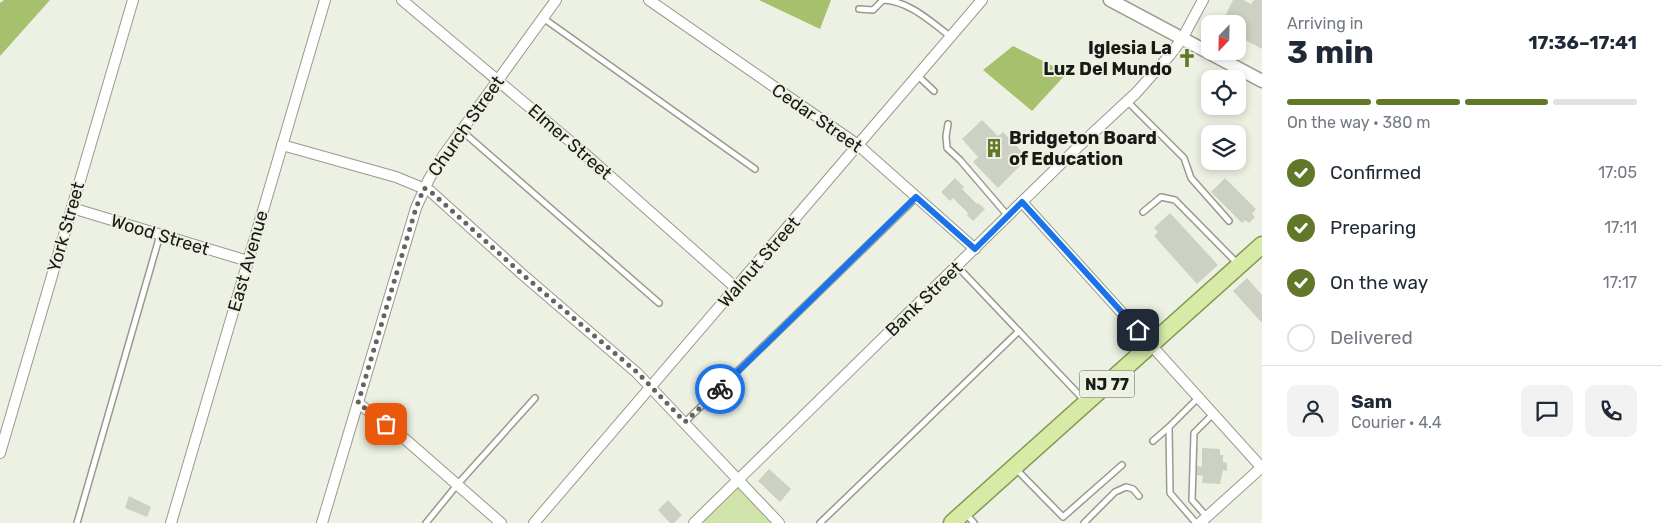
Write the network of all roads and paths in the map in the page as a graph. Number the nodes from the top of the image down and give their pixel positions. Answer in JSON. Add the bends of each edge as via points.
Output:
{"nodes":[{"id":1,"x":133,"y":0,"type":"edge"},
{"id":2,"x":325,"y":0,"type":"edge"},
{"id":3,"x":402,"y":0,"type":"edge"},
{"id":4,"x":556,"y":0,"type":"edge"},
{"id":5,"x":649,"y":0,"type":"edge"},
{"id":6,"x":982,"y":0,"type":"edge"},
{"id":7,"x":1110,"y":0,"type":"edge"},
{"id":8,"x":1204,"y":0,"type":"edge"},
{"id":9,"x":859,"y":9,"type":"dead end"},
{"id":10,"x":543,"y":18,"type":"junction"},
{"id":11,"x":951,"y":37,"type":"junction"},
{"id":12,"x":1182,"y":39,"type":"junction"},
{"id":13,"x":918,"y":76,"type":"junction"},
{"id":14,"x":1261,"y":79,"type":"edge"},
{"id":15,"x":498,"y":80,"type":"junction"},
{"id":16,"x":934,"y":91,"type":"dead end"},
{"id":17,"x":1127,"y":101,"type":"junction"},
{"id":18,"x":948,"y":124,"type":"dead end"},
{"id":19,"x":462,"y":131,"type":"junction"},
{"id":20,"x":282,"y":145,"type":"junction"},
{"id":21,"x":858,"y":146,"type":"junction"},
{"id":22,"x":755,"y":169,"type":"dead end"},
{"id":23,"x":424,"y":188,"type":"junction"},
{"id":24,"x":916,"y":197,"type":"junction"},
{"id":25,"x":1022,"y":202,"type":"junction"},
{"id":26,"x":72,"y":208,"type":"junction"},
{"id":27,"x":1143,"y":212,"type":"dead end"},
{"id":28,"x":1008,"y":216,"type":"junction"},
{"id":29,"x":1229,"y":221,"type":"dead end"},
{"id":30,"x":160,"y":235,"type":"junction"},
{"id":31,"x":1262,"y":245,"type":"edge"},
{"id":32,"x":975,"y":249,"type":"junction"},
{"id":33,"x":248,"y":261,"type":"junction"},
{"id":34,"x":1239,"y":265,"type":"junction"},
{"id":35,"x":957,"y":266,"type":"junction"},
{"id":36,"x":736,"y":288,"type":"junction"},
{"id":37,"x":659,"y":303,"type":"dead end"},
{"id":38,"x":1019,"y":331,"type":"junction"},
{"id":39,"x":1151,"y":344,"type":"junction"},
{"id":40,"x":651,"y":387,"type":"junction"},
{"id":41,"x":1198,"y":397,"type":"junction"},
{"id":42,"x":535,"y":398,"type":"dead end"},
{"id":43,"x":358,"y":403,"type":"junction"},
{"id":44,"x":1086,"y":403,"type":"junction"},
{"id":45,"x":1213,"y":414,"type":"junction"},
{"id":46,"x":685,"y":422,"type":"junction"},
{"id":47,"x":1169,"y":427,"type":"junction"},
{"id":48,"x":1153,"y":441,"type":"dead end"},
{"id":49,"x":0,"y":454,"type":"edge"},
{"id":50,"x":1122,"y":465,"type":"dead end"},
{"id":51,"x":1015,"y":467,"type":"junction"},
{"id":52,"x":1262,"y":467,"type":"edge"},
{"id":53,"x":738,"y":480,"type":"junction"},
{"id":54,"x":457,"y":485,"type":"junction"},
{"id":55,"x":1139,"y":496,"type":"dead end"},
{"id":56,"x":964,"y":519,"type":"edge"},
{"id":57,"x":1064,"y":520,"type":"edge"},
{"id":58,"x":1204,"y":520,"type":"edge"},
{"id":59,"x":77,"y":523,"type":"edge"},
{"id":60,"x":171,"y":523,"type":"edge"},
{"id":61,"x":322,"y":523,"type":"edge"},
{"id":62,"x":426,"y":523,"type":"edge"},
{"id":63,"x":501,"y":523,"type":"edge"},
{"id":64,"x":534,"y":523,"type":"edge"},
{"id":65,"x":694,"y":523,"type":"edge"},
{"id":66,"x":778,"y":523,"type":"edge"},
{"id":67,"x":820,"y":523,"type":"edge"},
{"id":68,"x":1084,"y":523,"type":"edge"},
{"id":69,"x":1196,"y":523,"type":"edge"}],
"edges":[{"from":1,"to":26,"type":"street","name":"York Street"},
{"from":2,"to":20,"type":"street","name":"East Avenue"},
{"from":3,"to":15,"type":"street","name":"Elmer Street"},
{"from":4,"to":10,"type":"street","name":"Church Street"},
{"from":5,"to":21,"type":"street","name":"Cedar Street"},
{"from":6,"to":11,"type":"street","name":"Walnut Street"},
{"from":7,"to":12,"type":"street"},
{"from":8,"to":12,"type":"street","name":"Bank Street"},
{"from":9,"to":11,"type":"lane","via":[[873,10],[883,0],[893,1],[919,12]]},
{"from":10,"to":15,"type":"street","name":"Church Street"},
{"from":10,"to":22,"type":"lane"},
{"from":11,"to":13,"type":"street","name":"Walnut Street"},
{"from":12,"to":14,"type":"street"},
{"from":12,"to":17,"type":"street","name":"Bank Street"},
{"from":13,"to":16,"type":"lane"},
{"from":13,"to":21,"type":"street","name":"Walnut Street"},
{"from":15,"to":19,"type":"street","name":"Church Street"},
{"from":15,"to":36,"type":"street","name":"Elmer Street"},
{"from":17,"to":25,"type":"street","name":"Bank Street"},
{"from":17,"to":29,"type":"lane","via":[[1184,158],[1191,178]]},
{"from":18,"to":28,"type":"lane","via":[[947,148]]},
{"from":19,"to":23,"type":"street","name":"Church Street"},
{"from":19,"to":37,"type":"lane"},
{"from":20,"to":23,"type":"street"},
{"from":20,"to":33,"type":"street","name":"East Avenue"},
{"from":21,"to":24,"type":"street","name":"Cedar Street"},
{"from":21,"to":36,"type":"street","name":"Walnut Street"},
{"from":23,"to":40,"type":"street"},
{"from":23,"to":43,"type":"street","name":"Church Street"},
{"from":24,"to":32,"type":"street","name":"Cedar Street"},
{"from":24,"to":46,"type":"lane"},
{"from":25,"to":28,"type":"street","name":"Bank Street"},
{"from":25,"to":39,"type":"street"},
{"from":26,"to":30,"type":"street","name":"Wood Street"},
{"from":26,"to":49,"type":"street","name":"York Street"},
{"from":27,"to":34,"type":"lane","via":[[1161,197],[1175,200]]},
{"from":28,"to":32,"type":"street","name":"Bank Street"},
{"from":30,"to":33,"type":"street","name":"Wood Street"},
{"from":30,"to":59,"type":"lane"},
{"from":31,"to":34,"type":"main road","number":"NJ 77"},
{"from":32,"to":35,"type":"street","name":"Bank Street"},
{"from":33,"to":60,"type":"street","name":"East Avenue"},
{"from":34,"to":39,"type":"main road","number":"NJ 77"},
{"from":35,"to":38,"type":"lane"},
{"from":35,"to":53,"type":"street","name":"Bank Street"},
{"from":36,"to":40,"type":"street","name":"Walnut Street"},
{"from":38,"to":44,"type":"lane"},
{"from":38,"to":67,"type":"lane"},
{"from":39,"to":41,"type":"street"},
{"from":39,"to":44,"type":"main road","number":"NJ 77"},
{"from":40,"to":46,"type":"street"},
{"from":40,"to":64,"type":"street","name":"Walnut Street"},
{"from":41,"to":45,"type":"street"},
{"from":41,"to":47,"type":"lane"},
{"from":42,"to":54,"type":"lane"},
{"from":43,"to":54,"type":"street"},
{"from":43,"to":61,"type":"street","name":"Church Street"},
{"from":44,"to":51,"type":"main road","number":"NJ 77"},
{"from":45,"to":52,"type":"street"},
{"from":45,"to":58,"type":"lane","via":[[1194,433],[1192,500]]},
{"from":46,"to":53,"type":"street"},
{"from":47,"to":48,"type":"lane"},
{"from":47,"to":69,"type":"lane","via":[[1170,493]]},
{"from":50,"to":57,"type":"lane"},
{"from":51,"to":56,"type":"main road","number":"NJ 77"},
{"from":51,"to":57,"type":"lane"},
{"from":52,"to":58,"type":"street"},
{"from":53,"to":65,"type":"street","name":"Bank Street"},
{"from":53,"to":66,"type":"street"},
{"from":54,"to":62,"type":"lane"},
{"from":54,"to":63,"type":"street"},
{"from":55,"to":68,"type":"lane","via":[[1126,487],[1115,492]]}]}
